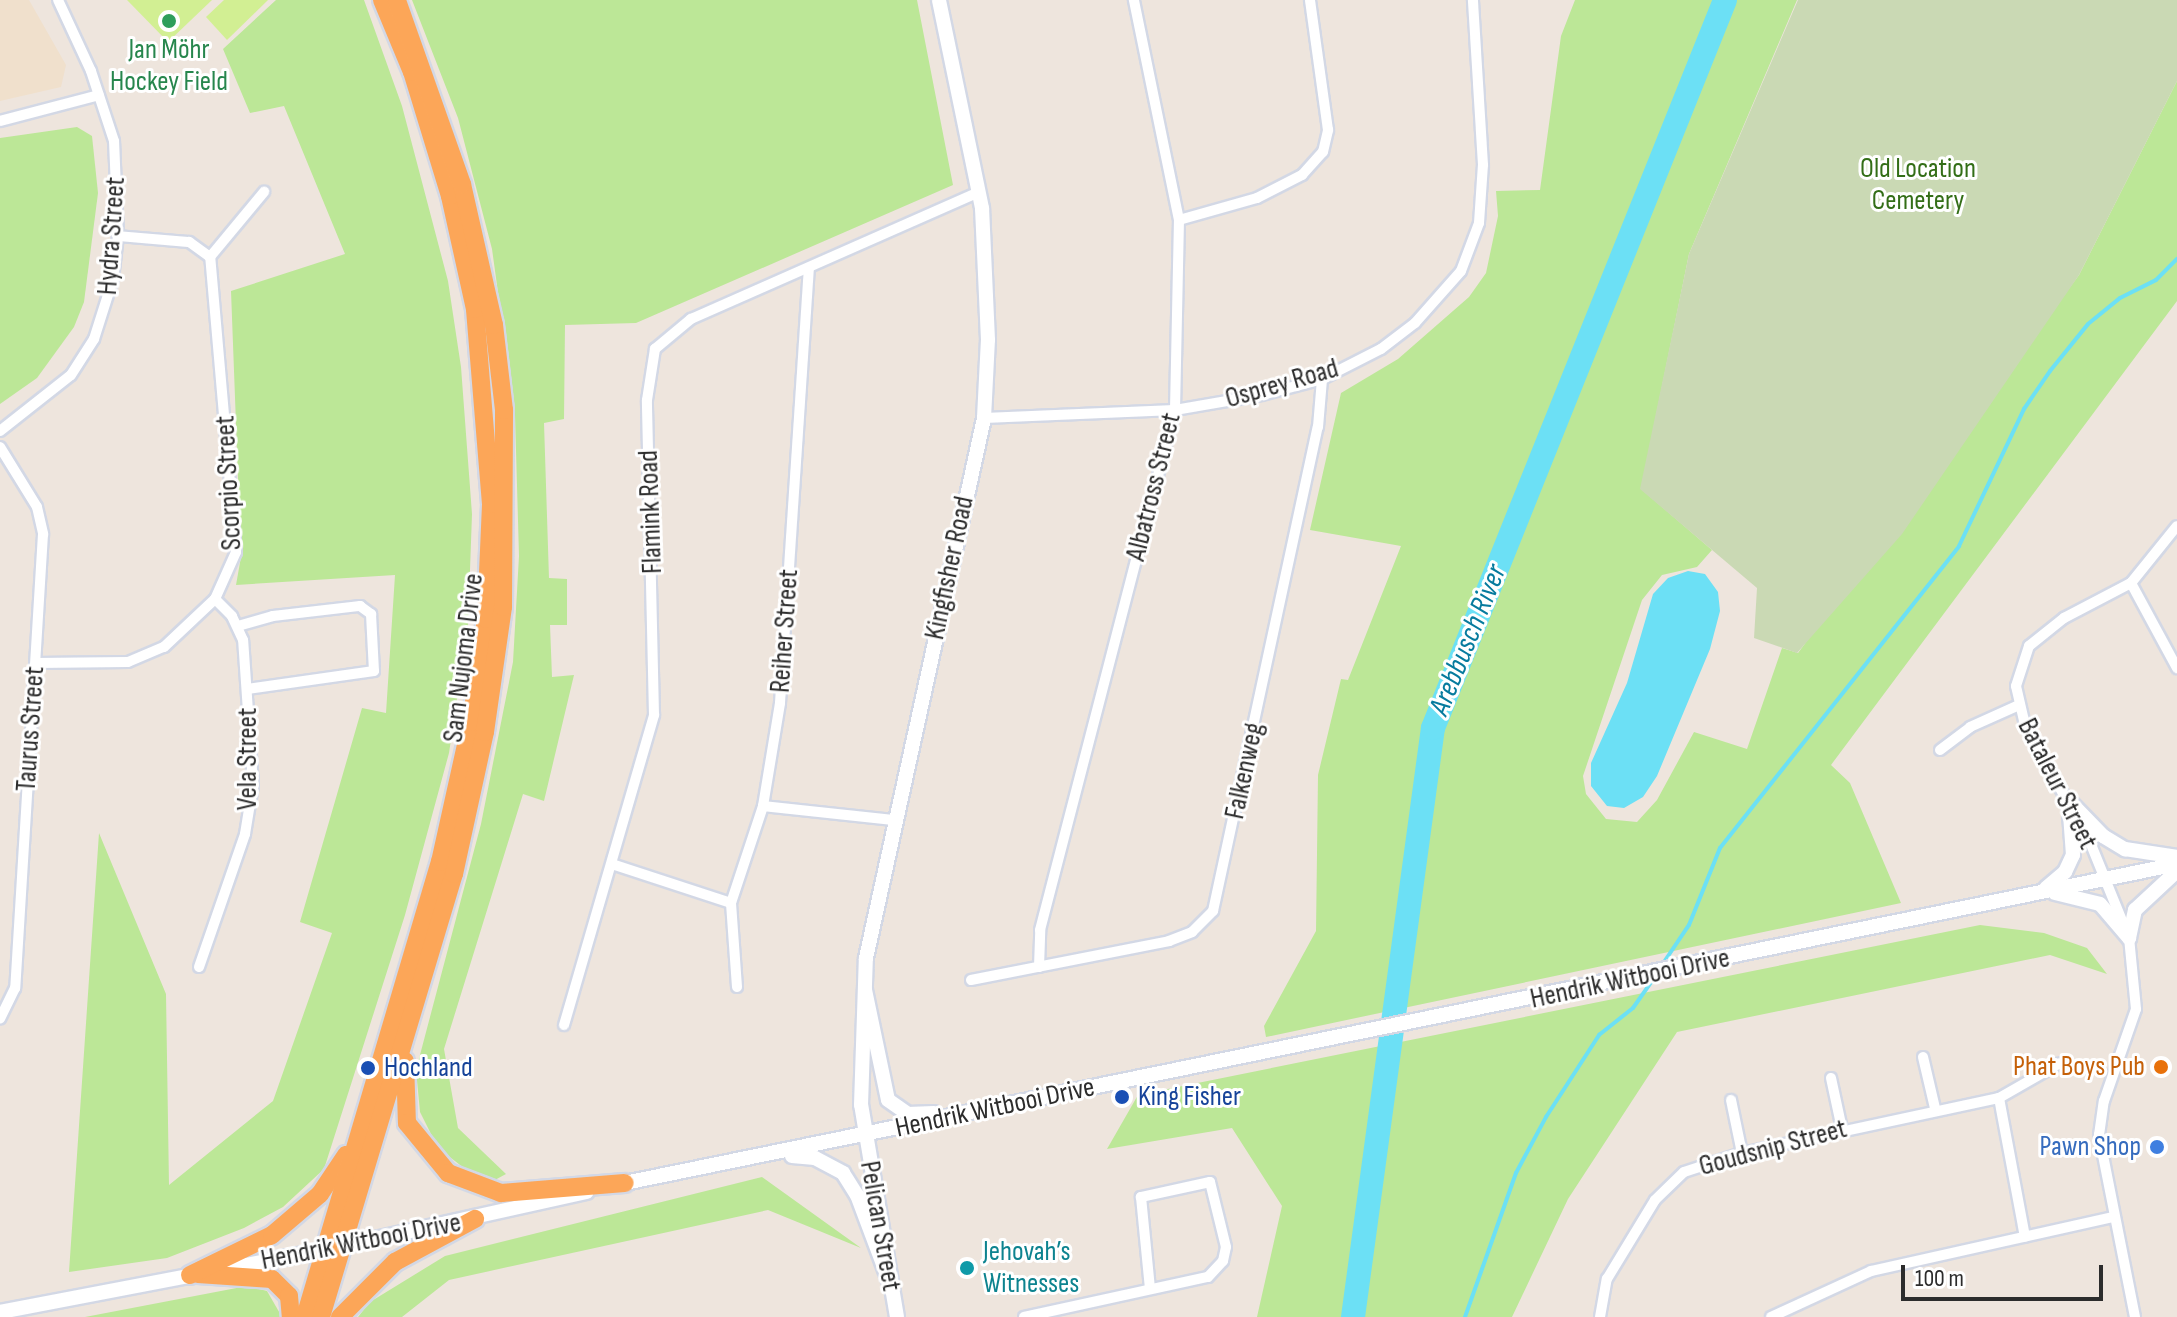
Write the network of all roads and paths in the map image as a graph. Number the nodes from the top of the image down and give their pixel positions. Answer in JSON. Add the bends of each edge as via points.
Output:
{"nodes":[{"id":1,"x":58,"y":0,"type":"edge"},
{"id":2,"x":382,"y":0,"type":"edge"},
{"id":3,"x":397,"y":0,"type":"edge"},
{"id":4,"x":939,"y":0,"type":"edge"},
{"id":5,"x":1134,"y":0,"type":"edge"},
{"id":6,"x":1310,"y":0,"type":"edge"},
{"id":7,"x":1473,"y":0,"type":"edge"},
{"id":8,"x":99,"y":95,"type":"junction"},
{"id":9,"x":0,"y":121,"type":"edge"},
{"id":10,"x":264,"y":192,"type":"dead end"},
{"id":11,"x":979,"y":192,"type":"junction"},
{"id":12,"x":1179,"y":220,"type":"junction"},
{"id":13,"x":118,"y":236,"type":"junction"},
{"id":14,"x":210,"y":257,"type":"junction"},
{"id":15,"x":809,"y":268,"type":"junction"},
{"id":16,"x":1322,"y":379,"type":"junction"},
{"id":17,"x":1175,"y":410,"type":"junction"},
{"id":18,"x":984,"y":418,"type":"junction"},
{"id":19,"x":0,"y":431,"type":"edge"},
{"id":20,"x":0,"y":447,"type":"edge"},
{"id":21,"x":2177,"y":526,"type":"edge"},
{"id":22,"x":2131,"y":583,"type":"junction"},
{"id":23,"x":215,"y":599,"type":"junction"},
{"id":24,"x":238,"y":626,"type":"junction"},
{"id":25,"x":36,"y":663,"type":"junction"},
{"id":26,"x":2177,"y":668,"type":"edge"},
{"id":27,"x":247,"y":689,"type":"junction"},
{"id":28,"x":2017,"y":706,"type":"junction"},
{"id":29,"x":1940,"y":750,"type":"dead end"},
{"id":30,"x":2069,"y":801,"type":"junction"},
{"id":31,"x":763,"y":806,"type":"junction"},
{"id":32,"x":895,"y":820,"type":"junction"},
{"id":33,"x":2177,"y":857,"type":"edge"},
{"id":34,"x":612,"y":864,"type":"junction"},
{"id":35,"x":2177,"y":864,"type":"edge"},
{"id":36,"x":2177,"y":871,"type":"edge"},
{"id":37,"x":2104,"y":879,"type":"junction"},
{"id":38,"x":2042,"y":891,"type":"junction"},
{"id":39,"x":731,"y":903,"type":"junction"},
{"id":40,"x":2129,"y":938,"type":"junction"},
{"id":41,"x":199,"y":967,"type":"dead end"},
{"id":42,"x":1039,"y":967,"type":"junction"},
{"id":43,"x":971,"y":980,"type":"dead end"},
{"id":44,"x":737,"y":987,"type":"dead end"},
{"id":45,"x":865,"y":990,"type":"junction"},
{"id":46,"x":0,"y":1019,"type":"edge"},
{"id":47,"x":564,"y":1025,"type":"dead end"},
{"id":48,"x":407,"y":1034,"type":"junction"},
{"id":49,"x":1923,"y":1057,"type":"dead end"},
{"id":50,"x":2060,"y":1063,"type":"dead end"},
{"id":51,"x":1831,"y":1078,"type":"dead end"},
{"id":52,"x":1999,"y":1098,"type":"junction"},
{"id":53,"x":1731,"y":1100,"type":"dead end"},
{"id":54,"x":996,"y":1107,"type":"junction"},
{"id":55,"x":1935,"y":1108,"type":"junction"},
{"id":56,"x":1842,"y":1129,"type":"junction"},
{"id":57,"x":360,"y":1131,"type":"junction"},
{"id":58,"x":864,"y":1135,"type":"junction"},
{"id":59,"x":1742,"y":1153,"type":"junction"},
{"id":60,"x":768,"y":1157,"type":"junction"},
{"id":61,"x":625,"y":1183,"type":"junction"},
{"id":62,"x":2112,"y":1217,"type":"junction"},
{"id":63,"x":475,"y":1219,"type":"junction"},
{"id":64,"x":2025,"y":1237,"type":"junction"},
{"id":65,"x":346,"y":1245,"type":"junction"},
{"id":66,"x":325,"y":1250,"type":"junction"},
{"id":67,"x":190,"y":1275,"type":"junction"},
{"id":68,"x":890,"y":1283,"type":"junction"},
{"id":69,"x":1150,"y":1289,"type":"junction"},
{"id":70,"x":0,"y":1312,"type":"edge"},
{"id":71,"x":291,"y":1317,"type":"edge"},
{"id":72,"x":305,"y":1317,"type":"edge"},
{"id":73,"x":321,"y":1317,"type":"edge"},
{"id":74,"x":340,"y":1317,"type":"edge"},
{"id":75,"x":897,"y":1317,"type":"edge"},
{"id":76,"x":1024,"y":1317,"type":"edge"},
{"id":77,"x":1600,"y":1317,"type":"edge"},
{"id":78,"x":1771,"y":1317,"type":"edge"},
{"id":79,"x":2135,"y":1317,"type":"edge"}],
"edges":[{"from":1,"to":8,"type":"street","name":"Hydra Street"},
{"from":2,"to":57,"type":"highway","name":"Sam Nujoma Drive","via":[[412,72],[450,196],[475,309],[491,504],[486,619],[471,722],[440,862]]},
{"from":3,"to":48,"type":"highway","name":"Sam Nujoma Drive","via":[[453,154],[475,233],[494,325],[506,480],[503,607],[485,732],[454,874]]},
{"from":4,"to":11,"type":"main road","name":"Kingfisher Road"},
{"from":5,"to":12,"type":"street","name":"Albatross Street"},
{"from":6,"to":12,"type":"street","via":[[1328,130],[1323,152],[1302,175],[1257,198]]},
{"from":7,"to":16,"type":"street","name":"Osprey Road","via":[[1483,165],[1479,223],[1468,255],[1445,294],[1415,323],[1381,349]]},
{"from":8,"to":9,"type":"street"},
{"from":8,"to":13,"type":"street","name":"Hydra Street","via":[[116,154]]},
{"from":10,"to":14,"type":"street"},
{"from":11,"to":15,"type":"street","name":"Flamink Road"},
{"from":11,"to":18,"type":"main road","name":"Kingfisher Road","via":[[988,296]]},
{"from":12,"to":17,"type":"street","name":"Albatross Street"},
{"from":13,"to":14,"type":"street","via":[[189,242]]},
{"from":13,"to":19,"type":"street","name":"Hydra Street","via":[[109,300],[94,339],[71,375]]},
{"from":14,"to":23,"type":"street","name":"Scorpio Street","via":[[236,531],[234,562]]},
{"from":15,"to":31,"type":"street","name":"Reiher Street","via":[[780,703]]},
{"from":15,"to":34,"type":"street","name":"Flamink Road","via":[[684,323],[655,349],[647,400],[654,715]]},
{"from":16,"to":17,"type":"street","name":"Osprey Road"},
{"from":16,"to":42,"type":"street","name":"Falkenweg","via":[[1318,427],[1213,911],[1206,923],[1169,941]]},
{"from":17,"to":18,"type":"street","name":"Osprey Road"},
{"from":17,"to":42,"type":"street","name":"Albatross Street","via":[[1040,930]]},
{"from":18,"to":32,"type":"main road","name":"Kingfisher Road"},
{"from":20,"to":25,"type":"street","name":"Taurus Street","via":[[40,516]]},
{"from":21,"to":22,"type":"street","name":"Bataleur Street"},
{"from":22,"to":26,"type":"street"},
{"from":22,"to":28,"type":"street","name":"Bataleur Street","via":[[2064,618],[2029,646],[2018,675]]},
{"from":23,"to":24,"type":"street"},
{"from":23,"to":25,"type":"street","name":"Scorpio Street","via":[[190,627],[145,657],[111,663]]},
{"from":24,"to":27,"type":"street","name":"Vela Street"},
{"from":24,"to":27,"type":"street","via":[[360,606],[371,614],[374,671]]},
{"from":25,"to":46,"type":"street","name":"Taurus Street","via":[[15,988]]},
{"from":27,"to":41,"type":"street","name":"Vela Street","via":[[252,811]]},
{"from":28,"to":29,"type":"street","via":[[1970,727]]},
{"from":28,"to":30,"type":"street","name":"Bataleur Street"},
{"from":30,"to":33,"type":"main road","via":[[2103,836],[2125,849]]},
{"from":30,"to":37,"type":"street","name":"Bataleur Street"},
{"from":30,"to":38,"type":"main road","via":[[2073,855],[2065,872]]},
{"from":31,"to":32,"type":"street"},
{"from":31,"to":39,"type":"street","name":"Reiher Street"},
{"from":32,"to":45,"type":"main road","name":"Kingfisher Road","via":[[872,923]]},
{"from":34,"to":39,"type":"street"},
{"from":34,"to":47,"type":"street","name":"Flamink Road"},
{"from":35,"to":37,"type":"main road","name":"Hendrik Witbooi Drive"},
{"from":36,"to":40,"type":"main road","via":[[2135,910]]},
{"from":37,"to":38,"type":"main road","name":"Hendrik Witbooi Drive"},
{"from":37,"to":40,"type":"street","name":"Bataleur Street"},
{"from":38,"to":40,"type":"main road","via":[[2100,904]]},
{"from":38,"to":54,"type":"main road","name":"Hendrik Witbooi Drive","via":[[1433,1021]]},
{"from":39,"to":44,"type":"street","name":"Reiher Street"},
{"from":40,"to":62,"type":"street","name":"Bataleur Street","via":[[2136,1009],[2100,1116]]},
{"from":42,"to":43,"type":"street","name":"Falkenweg"},
{"from":45,"to":54,"type":"main road","via":[[882,1084],[893,1106],[920,1115]]},
{"from":45,"to":58,"type":"main road","name":"Kingfisher Road","via":[[860,1070]]},
{"from":48,"to":61,"type":"highway","via":[[407,1123],[448,1173],[501,1193]]},
{"from":48,"to":65,"type":"highway","name":"Sam Nujoma Drive"},
{"from":49,"to":55,"type":"street"},
{"from":50,"to":52,"type":"street","name":"Goudsnip Street"},
{"from":51,"to":56,"type":"street"},
{"from":52,"to":55,"type":"street","name":"Goudsnip Street"},
{"from":52,"to":64,"type":"street"},
{"from":53,"to":59,"type":"street"},
{"from":54,"to":58,"type":"main road","name":"Hendrik Witbooi Drive"},
{"from":55,"to":56,"type":"street","name":"Goudsnip Street"},
{"from":56,"to":59,"type":"street","name":"Goudsnip Street"},
{"from":57,"to":66,"type":"highway","name":"Sam Nujoma Drive"},
{"from":57,"to":67,"type":"highway","via":[[329,1182],[303,1209],[252,1247]]},
{"from":58,"to":60,"type":"main road","name":"Hendrik Witbooi Drive"},
{"from":58,"to":68,"type":"main road","name":"Pelican Street"},
{"from":59,"to":77,"type":"street","name":"Goudsnip Street","via":[[1671,1180],[1607,1279]]},
{"from":60,"to":61,"type":"main road","name":"Hendrik Witbooi Drive"},
{"from":60,"to":68,"type":"main road","via":[[815,1158],[843,1173],[857,1195]]},
{"from":61,"to":63,"type":"main road","name":"Hendrik Witbooi Drive"},
{"from":62,"to":64,"type":"street"},
{"from":62,"to":79,"type":"street","name":"Bataleur Street"},
{"from":63,"to":65,"type":"main road","name":"Hendrik Witbooi Drive"},
{"from":63,"to":74,"type":"highway","via":[[395,1262]]},
{"from":64,"to":78,"type":"street","via":[[1871,1271]]},
{"from":65,"to":66,"type":"main road","name":"Hendrik Witbooi Drive"},
{"from":65,"to":73,"type":"highway","name":"Sam Nujoma Drive"},
{"from":66,"to":67,"type":"main road","name":"Hendrik Witbooi Drive"},
{"from":66,"to":72,"type":"highway","name":"Sam Nujoma Drive"},
{"from":67,"to":70,"type":"main road","name":"Hendrik Witbooi Drive"},
{"from":67,"to":71,"type":"highway","via":[[272,1279],[289,1296]]},
{"from":68,"to":75,"type":"main road","name":"Pelican Street"},
{"from":69,"to":69,"type":"street","via":[[1141,1197],[1210,1182],[1225,1230],[1223,1261],[1208,1277]]},
{"from":69,"to":76,"type":"street"}]}
